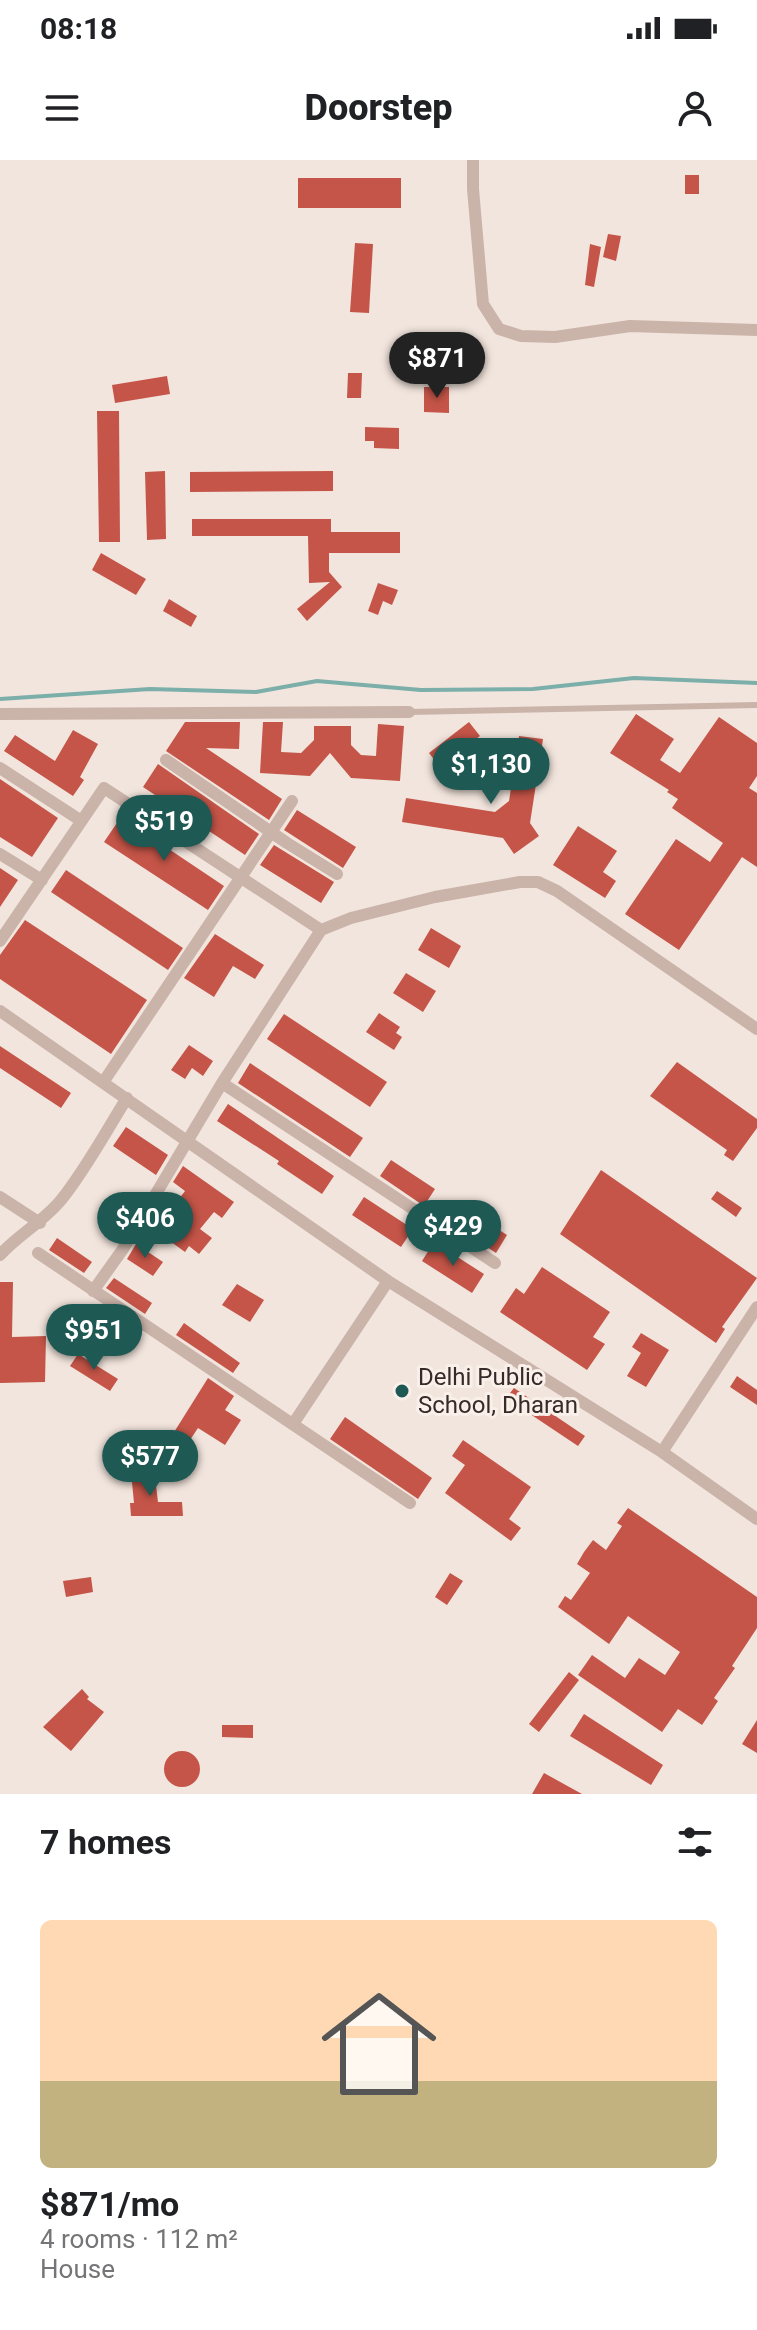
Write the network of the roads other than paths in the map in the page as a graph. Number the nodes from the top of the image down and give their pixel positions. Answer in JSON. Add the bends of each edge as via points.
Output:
{"nodes":[{"id":1,"x":473,"y":160,"type":"edge"},
{"id":2,"x":757,"y":330,"type":"edge"},
{"id":3,"x":757,"y":705,"type":"edge"},
{"id":4,"x":409,"y":712,"type":"joint"},
{"id":5,"x":0,"y":714,"type":"edge"},
{"id":6,"x":166,"y":760,"type":"dead end"},
{"id":7,"x":0,"y":768,"type":"edge"},
{"id":8,"x":292,"y":801,"type":"dead end"},
{"id":9,"x":80,"y":820,"type":"junction"},
{"id":10,"x":272,"y":832,"type":"junction"},
{"id":11,"x":0,"y":854,"type":"edge"},
{"id":12,"x":337,"y":874,"type":"dead end"},
{"id":13,"x":241,"y":879,"type":"junction"},
{"id":14,"x":42,"y":880,"type":"junction"},
{"id":15,"x":321,"y":930,"type":"junction"},
{"id":16,"x":0,"y":941,"type":"edge"},
{"id":17,"x":0,"y":1011,"type":"edge"},
{"id":18,"x":757,"y":1029,"type":"edge"},
{"id":19,"x":104,"y":1081,"type":"junction"},
{"id":20,"x":222,"y":1083,"type":"junction"},
{"id":21,"x":127,"y":1098,"type":"junction"},
{"id":22,"x":187,"y":1142,"type":"junction"},
{"id":23,"x":0,"y":1197,"type":"edge"},
{"id":24,"x":40,"y":1223,"type":"junction"},
{"id":25,"x":38,"y":1253,"type":"dead end"},
{"id":26,"x":0,"y":1255,"type":"edge"},
{"id":27,"x":495,"y":1263,"type":"dead end"},
{"id":28,"x":388,"y":1281,"type":"junction"},
{"id":29,"x":93,"y":1291,"type":"junction"},
{"id":30,"x":757,"y":1307,"type":"edge"},
{"id":31,"x":293,"y":1424,"type":"junction"},
{"id":32,"x":662,"y":1452,"type":"junction"},
{"id":33,"x":410,"y":1503,"type":"dead end"},
{"id":34,"x":757,"y":1519,"type":"edge"}],
"edges":[{"from":1,"to":2,"type":"street","via":[[483,304],[499,329],[544,337],[630,326]]},
{"from":3,"to":4,"type":"lane"},
{"from":4,"to":5,"type":"street"},
{"from":6,"to":10,"type":"street"},
{"from":7,"to":9,"type":"street"},
{"from":8,"to":10,"type":"street"},
{"from":9,"to":13,"type":"street","via":[[104,788]]},
{"from":9,"to":14,"type":"street"},
{"from":10,"to":12,"type":"street"},
{"from":10,"to":13,"type":"street"},
{"from":11,"to":14,"type":"street"},
{"from":13,"to":15,"type":"street"},
{"from":13,"to":19,"type":"street"},
{"from":14,"to":16,"type":"street"},
{"from":15,"to":18,"type":"street","via":[[435,897],[538,882]]},
{"from":15,"to":20,"type":"street"},
{"from":17,"to":19,"type":"street"},
{"from":19,"to":21,"type":"street"},
{"from":20,"to":22,"type":"street"},
{"from":20,"to":27,"type":"street"},
{"from":21,"to":22,"type":"street"},
{"from":21,"to":24,"type":"street","via":[[63,1198]]},
{"from":22,"to":28,"type":"street"},
{"from":22,"to":29,"type":"street"},
{"from":23,"to":24,"type":"street"},
{"from":24,"to":26,"type":"street"},
{"from":25,"to":29,"type":"street"},
{"from":28,"to":31,"type":"street"},
{"from":28,"to":32,"type":"street"},
{"from":29,"to":31,"type":"street"},
{"from":30,"to":32,"type":"street"},
{"from":31,"to":33,"type":"street"},
{"from":32,"to":34,"type":"street"}]}
